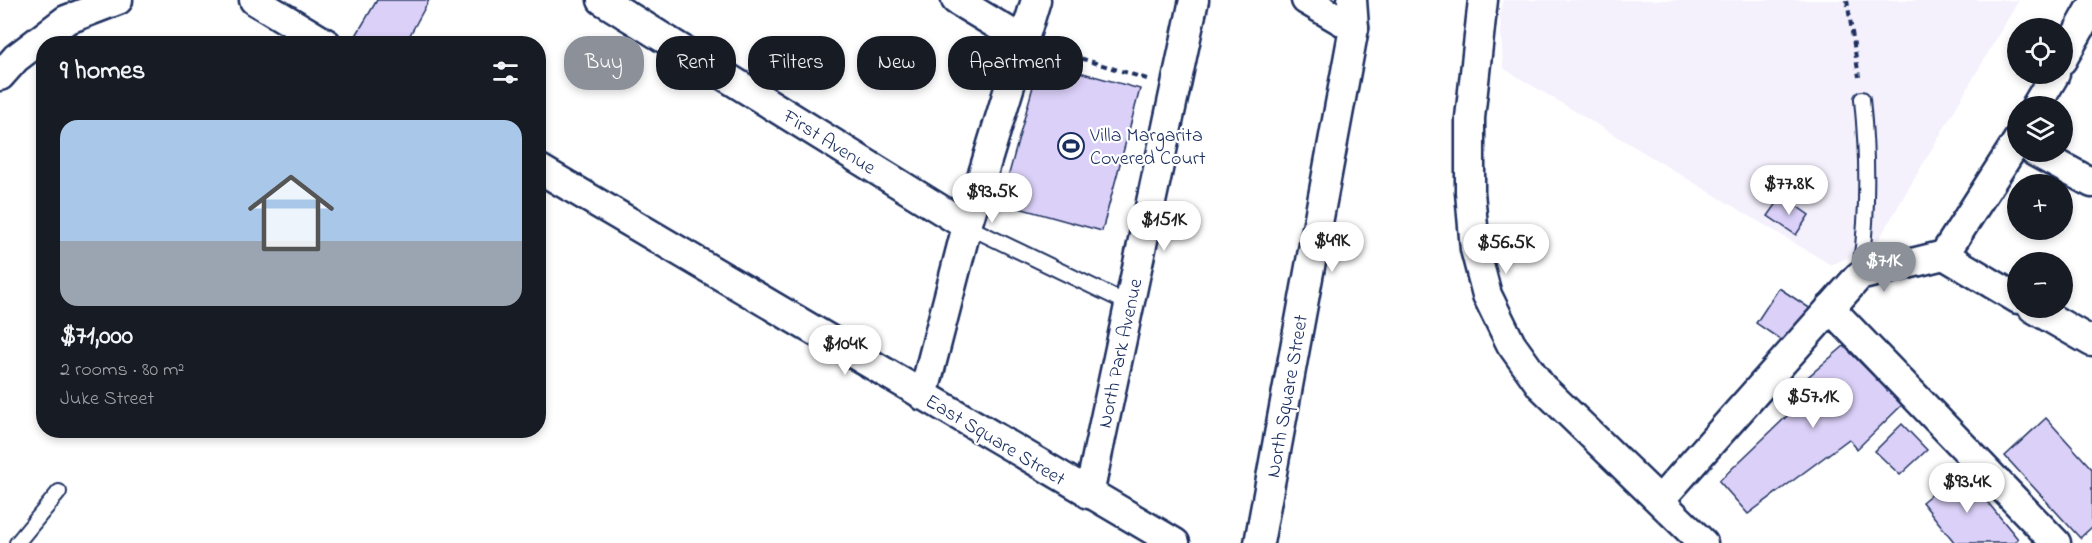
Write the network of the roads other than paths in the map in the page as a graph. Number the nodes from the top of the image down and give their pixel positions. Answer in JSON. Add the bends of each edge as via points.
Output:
{"nodes":[{"id":1,"x":118,"y":0,"type":"edge"},
{"id":2,"x":254,"y":0,"type":"edge"},
{"id":3,"x":602,"y":0,"type":"edge"},
{"id":4,"x":956,"y":0,"type":"edge"},
{"id":5,"x":1036,"y":0,"type":"edge"},
{"id":6,"x":1194,"y":0,"type":"edge"},
{"id":7,"x":1306,"y":0,"type":"edge"},
{"id":8,"x":1483,"y":0,"type":"edge"},
{"id":9,"x":1353,"y":14,"type":"edge"},
{"id":10,"x":2088,"y":22,"type":"edge"},
{"id":11,"x":45,"y":36,"type":"edge"},
{"id":12,"x":314,"y":36,"type":"edge"},
{"id":13,"x":1016,"y":36,"type":"edge"},
{"id":14,"x":1025,"y":36,"type":"edge"},
{"id":15,"x":36,"y":43,"type":"edge"},
{"id":16,"x":2073,"y":44,"type":"edge"},
{"id":17,"x":0,"y":76,"type":"edge"},
{"id":18,"x":1009,"y":90,"type":"edge"},
{"id":19,"x":1862,"y":99,"type":"road end"},
{"id":20,"x":2009,"y":162,"type":"edge"},
{"id":21,"x":2054,"y":162,"type":"edge"},
{"id":22,"x":546,"y":173,"type":"edge"},
{"id":23,"x":2092,"y":183,"type":"edge"},
{"id":24,"x":967,"y":226,"type":"junction"},
{"id":25,"x":1944,"y":255,"type":"junction"},
{"id":26,"x":1859,"y":276,"type":"junction"},
{"id":27,"x":2007,"y":292,"type":"edge"},
{"id":28,"x":1129,"y":304,"type":"junction"},
{"id":29,"x":1830,"y":308,"type":"junction"},
{"id":30,"x":2050,"y":318,"type":"edge"},
{"id":31,"x":2092,"y":342,"type":"edge"},
{"id":32,"x":923,"y":396,"type":"junction"},
{"id":33,"x":59,"y":492,"type":"dead end"},
{"id":34,"x":1089,"y":494,"type":"junction"},
{"id":35,"x":1660,"y":500,"type":"junction"},
{"id":36,"x":17,"y":543,"type":"edge"},
{"id":37,"x":1175,"y":543,"type":"edge"},
{"id":38,"x":1259,"y":543,"type":"edge"},
{"id":39,"x":1703,"y":543,"type":"edge"},
{"id":40,"x":2056,"y":543,"type":"edge"}],
"edges":[{"from":1,"to":11,"type":"street","via":[[66,20]]},
{"from":2,"to":12,"type":"street"},
{"from":3,"to":24,"type":"street","name":"First Avenue"},
{"from":4,"to":13,"type":"street"},
{"from":5,"to":14,"type":"street"},
{"from":6,"to":28,"type":"street","name":"North Park Avenue"},
{"from":7,"to":9,"type":"street"},
{"from":8,"to":35,"type":"street","via":[[1470,118],[1470,192],[1475,249],[1486,295],[1511,344],[1541,386]]},
{"from":9,"to":38,"type":"street","name":"North Square Street"},
{"from":10,"to":16,"type":"street"},
{"from":15,"to":17,"type":"street"},
{"from":18,"to":24,"type":"street"},
{"from":19,"to":26,"type":"lane","via":[[1868,189]]},
{"from":20,"to":25,"type":"street"},
{"from":21,"to":23,"type":"street"},
{"from":22,"to":32,"type":"street","name":"East Square Street"},
{"from":24,"to":28,"type":"lane"},
{"from":24,"to":32,"type":"street"},
{"from":25,"to":26,"type":"street"},
{"from":25,"to":27,"type":"street"},
{"from":26,"to":29,"type":"street"},
{"from":28,"to":34,"type":"street","name":"North Park Avenue"},
{"from":29,"to":35,"type":"street"},
{"from":29,"to":40,"type":"street"},
{"from":30,"to":31,"type":"street"},
{"from":32,"to":34,"type":"street","name":"East Square Street"},
{"from":33,"to":36,"type":"lane"},
{"from":34,"to":37,"type":"street","name":"East Square Street"},
{"from":35,"to":39,"type":"street"}]}
